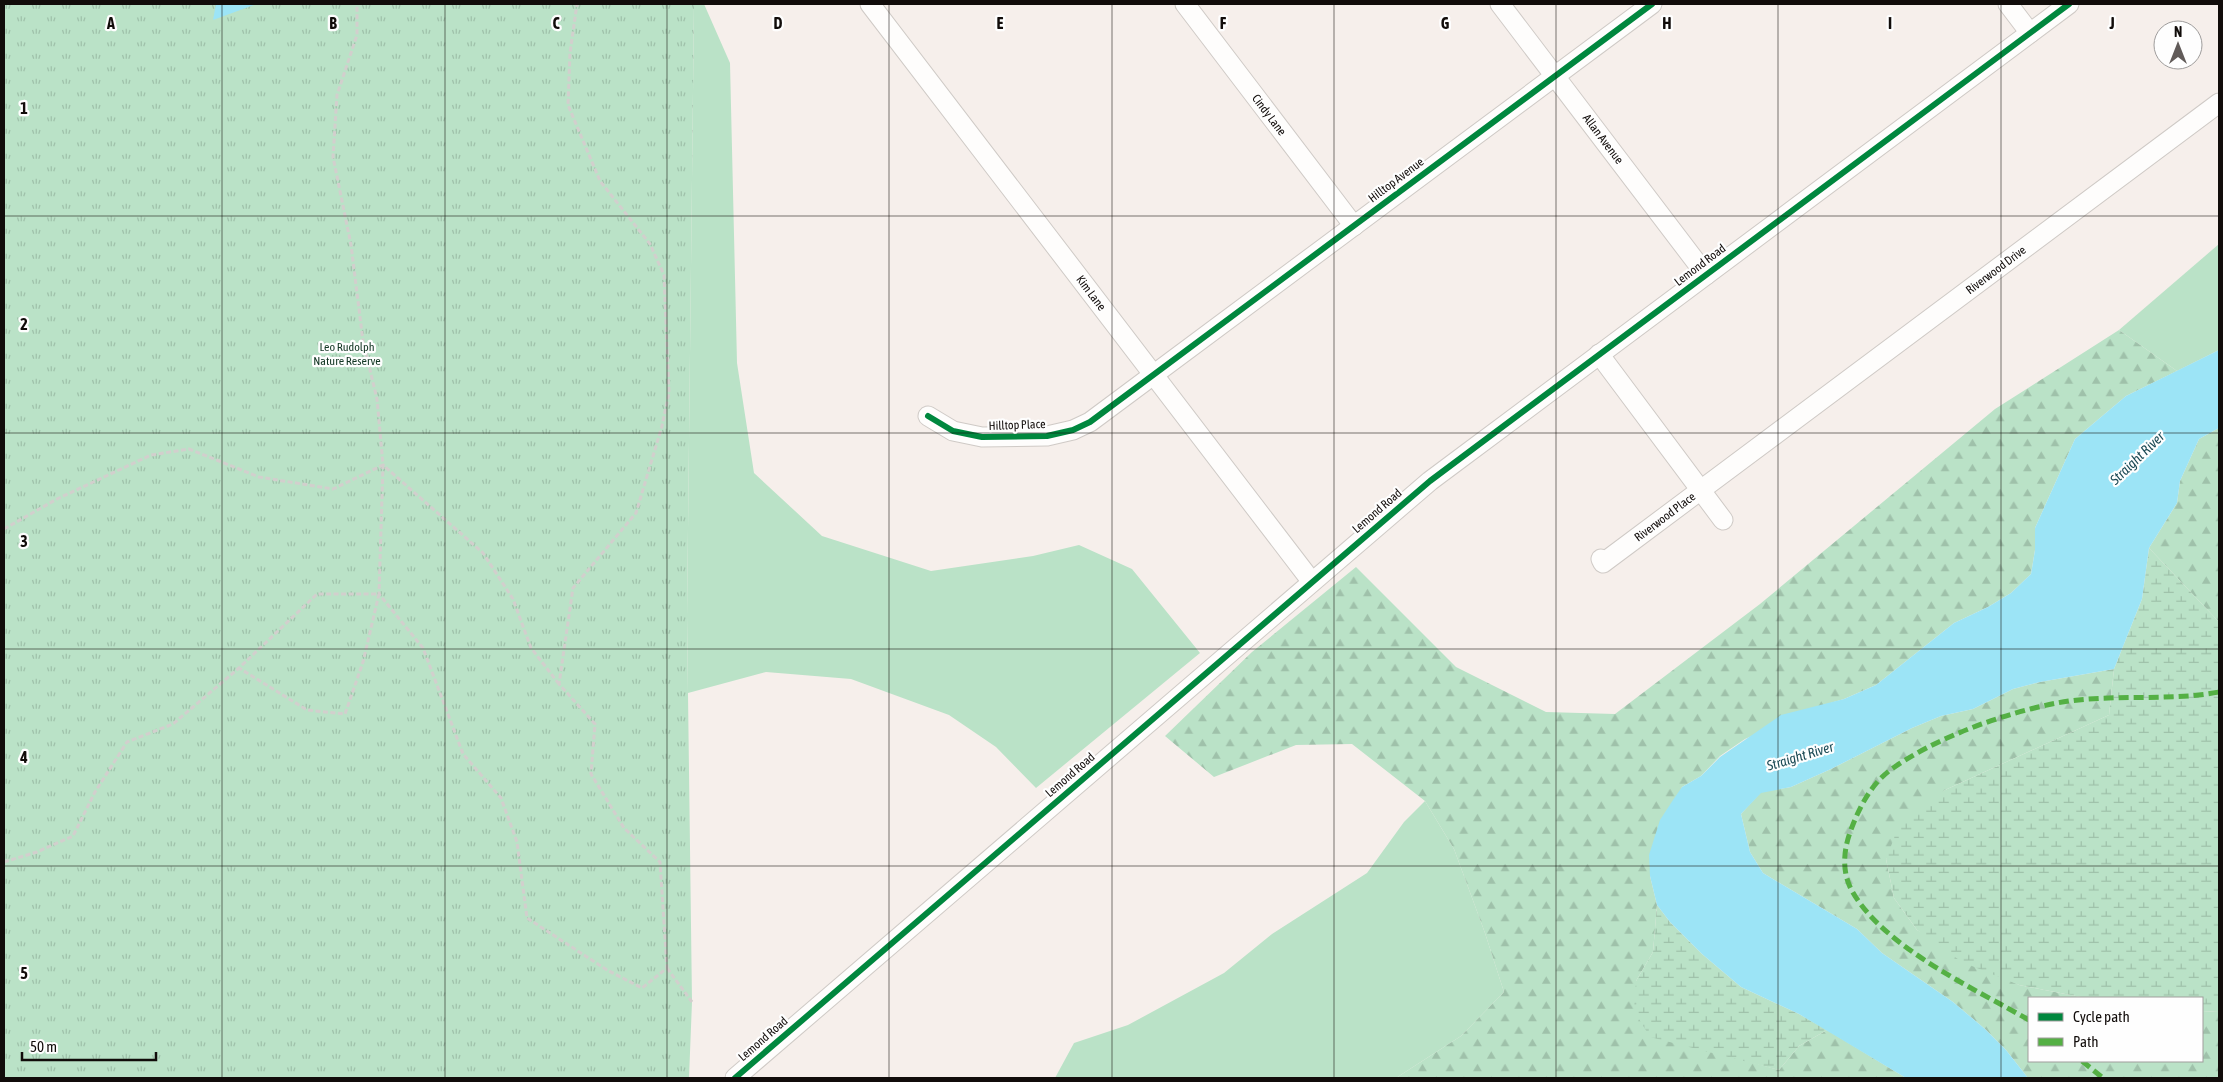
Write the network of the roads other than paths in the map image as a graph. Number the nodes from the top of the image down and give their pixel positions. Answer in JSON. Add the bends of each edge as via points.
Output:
{"nodes":[{"id":1,"x":870,"y":4,"type":"edge"},
{"id":2,"x":1185,"y":4,"type":"edge"},
{"id":3,"x":1500,"y":4,"type":"edge"},
{"id":4,"x":1652,"y":4,"type":"edge"},
{"id":5,"x":2008,"y":4,"type":"edge"},
{"id":6,"x":2069,"y":4,"type":"edge"},
{"id":7,"x":2030,"y":33,"type":"junction"},
{"id":8,"x":1554,"y":76,"type":"junction"},
{"id":9,"x":2219,"y":103,"type":"edge"},
{"id":10,"x":1354,"y":226,"type":"junction"},
{"id":11,"x":1706,"y":275,"type":"junction"},
{"id":12,"x":1599,"y":354,"type":"junction"},
{"id":13,"x":1154,"y":375,"type":"junction"},
{"id":14,"x":928,"y":416,"type":"dead end"},
{"id":15,"x":1701,"y":490,"type":"junction"},
{"id":16,"x":1723,"y":520,"type":"dead end"},
{"id":17,"x":1601,"y":559,"type":"dead end"},
{"id":18,"x":1312,"y":582,"type":"junction"},
{"id":19,"x":735,"y":1078,"type":"edge"}],
"edges":[{"from":1,"to":13,"type":"street","name":"Kim Lane"},
{"from":2,"to":10,"type":"street","name":"Cindy Lane"},
{"from":3,"to":8,"type":"street","name":"Allan Avenue"},
{"from":4,"to":8,"type":"street","name":"Hilltop Avenue"},
{"from":5,"to":7,"type":"street"},
{"from":6,"to":7,"type":"street","name":"Lemond Road"},
{"from":7,"to":11,"type":"street","name":"Lemond Road"},
{"from":8,"to":10,"type":"street","name":"Hilltop Avenue"},
{"from":8,"to":11,"type":"street","name":"Allan Avenue"},
{"from":9,"to":15,"type":"street","name":"Riverwood Drive"},
{"from":10,"to":13,"type":"street","name":"Hilltop Avenue"},
{"from":11,"to":12,"type":"street","name":"Lemond Road"},
{"from":12,"to":15,"type":"street"},
{"from":12,"to":18,"type":"street","name":"Lemond Road","via":[[1430,480]]},
{"from":13,"to":14,"type":"street","name":"Hilltop Place","via":[[1090,422],[1047,436],[982,437],[953,432]]},
{"from":13,"to":18,"type":"street","name":"Kim Lane"},
{"from":15,"to":16,"type":"street","name":"Riverwood Place"},
{"from":15,"to":17,"type":"street","name":"Riverwood Place","via":[[1603,563]]},
{"from":18,"to":19,"type":"street","name":"Lemond Road"}]}
